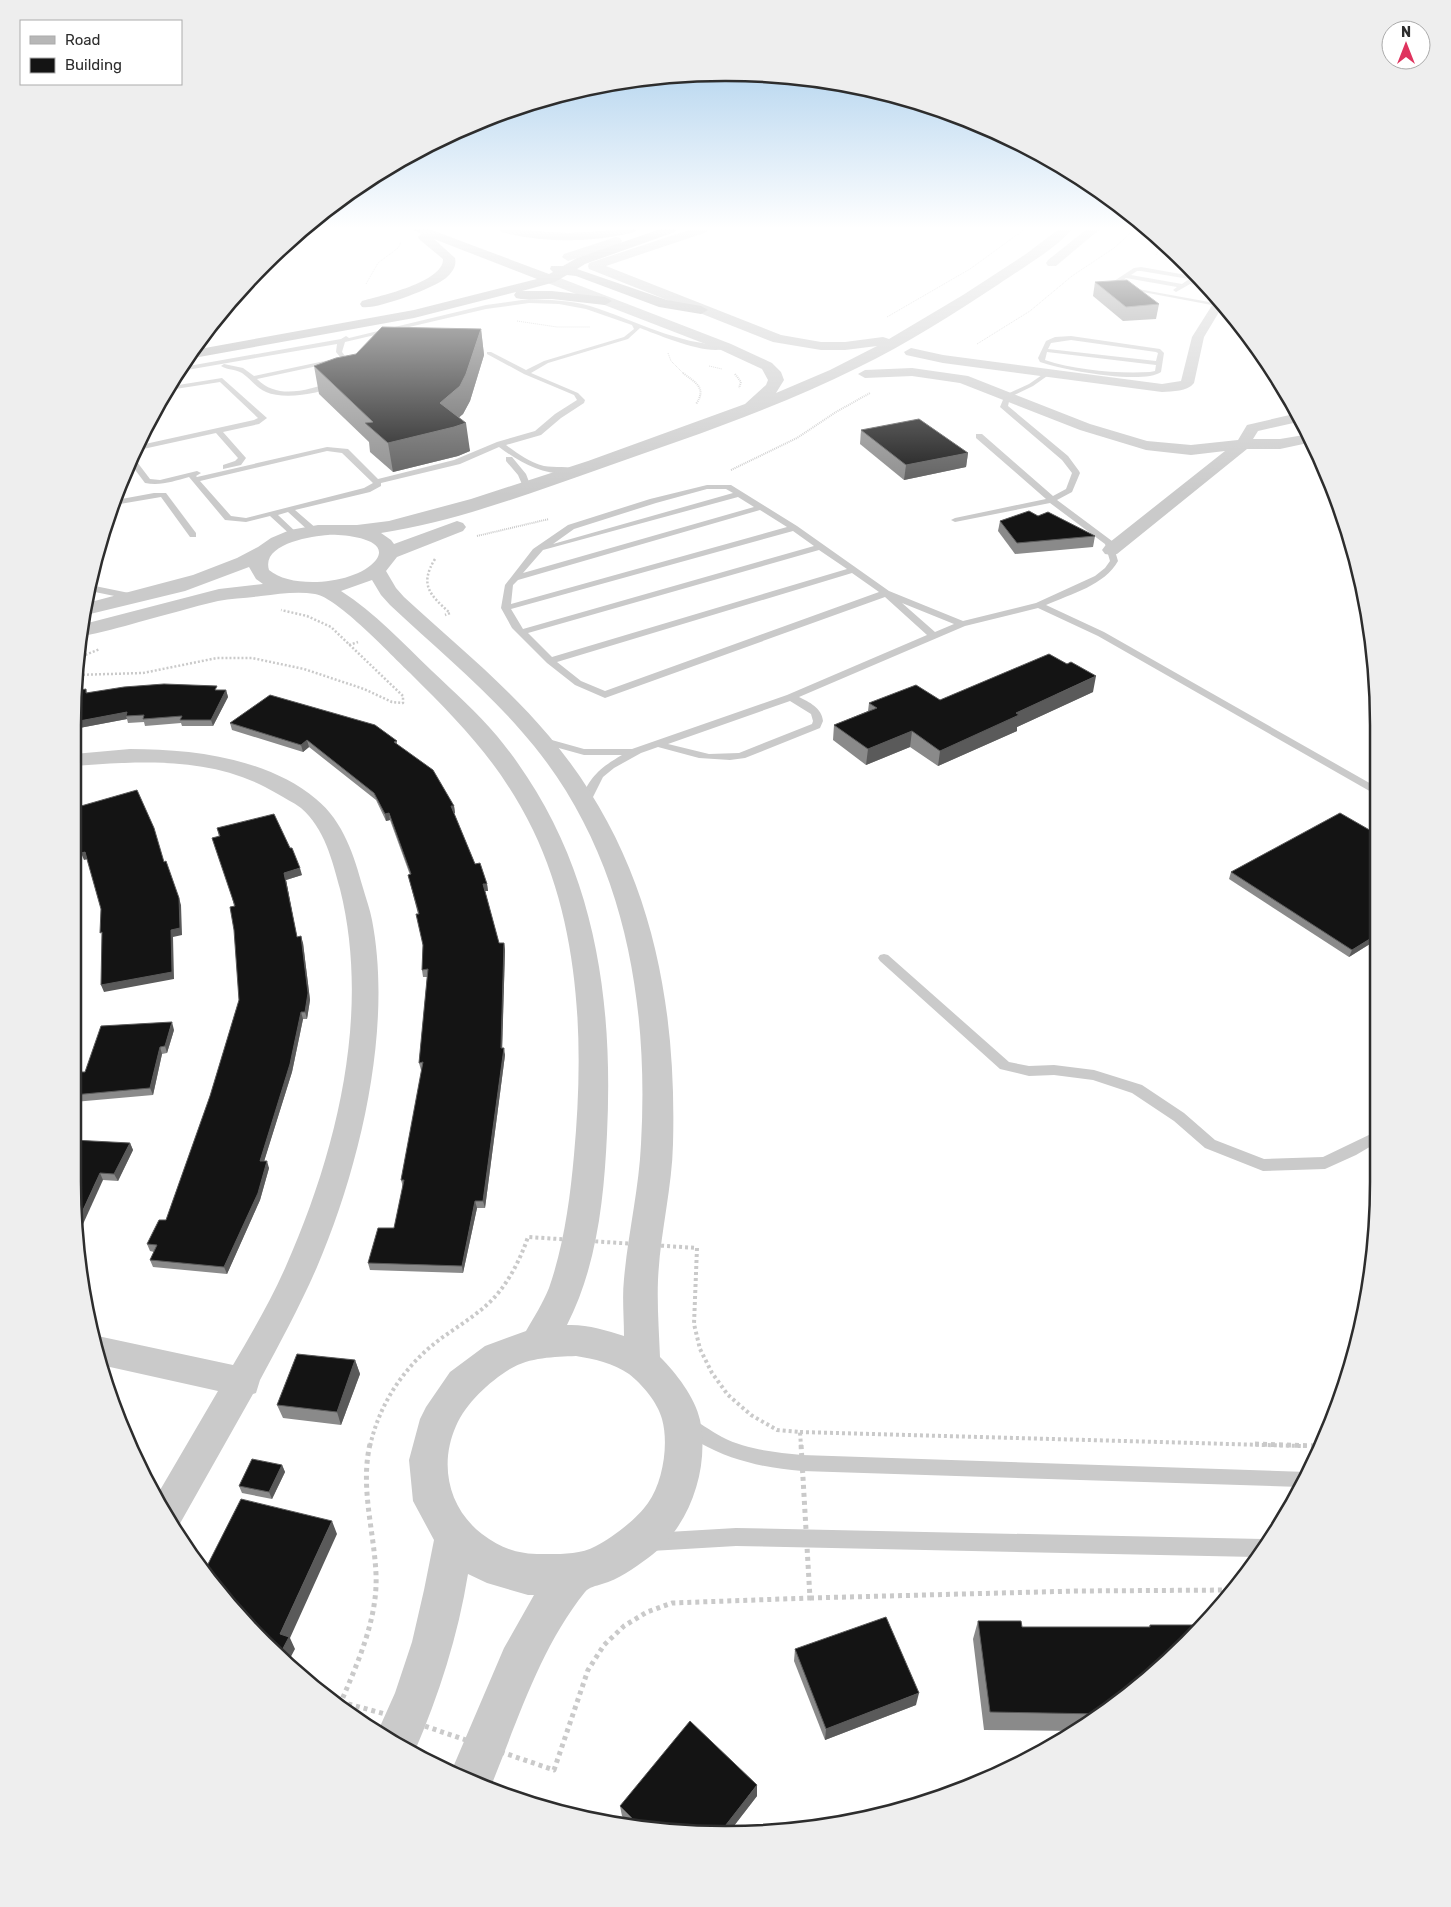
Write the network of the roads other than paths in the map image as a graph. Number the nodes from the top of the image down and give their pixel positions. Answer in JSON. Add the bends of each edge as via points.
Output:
{"nodes":[{"id":1,"x":393,"y":318,"type":"edge"},
{"id":2,"x":437,"y":318,"type":"edge"},
{"id":3,"x":619,"y":318,"type":"edge"},
{"id":4,"x":650,"y":318,"type":"edge"},
{"id":5,"x":722,"y":318,"type":"edge"},
{"id":6,"x":945,"y":318,"type":"edge"},
{"id":7,"x":1210,"y":318,"type":"edge"},
{"id":8,"x":366,"y":323,"type":"junction"},
{"id":9,"x":634,"y":324,"type":"junction"},
{"id":10,"x":667,"y":336,"type":"junction"},
{"id":11,"x":650,"y":337,"type":"dead end"},
{"id":12,"x":638,"y":338,"type":"dead end"},
{"id":13,"x":620,"y":340,"type":"junction"},
{"id":14,"x":343,"y":341,"type":"junction"},
{"id":15,"x":931,"y":341,"type":"dead end"},
{"id":16,"x":908,"y":345,"type":"junction"},
{"id":17,"x":726,"y":347,"type":"junction"},
{"id":18,"x":1044,"y":350,"type":"junction"},
{"id":19,"x":200,"y":353,"type":"edge"},
{"id":20,"x":489,"y":353,"type":"dead end"},
{"id":21,"x":344,"y":359,"type":"junction"},
{"id":22,"x":1160,"y":363,"type":"junction"},
{"id":23,"x":206,"y":365,"type":"junction"},
{"id":24,"x":190,"y":368,"type":"edge"},
{"id":25,"x":526,"y":372,"type":"junction"},
{"id":26,"x":1072,"y":372,"type":"junction"},
{"id":27,"x":865,"y":374,"type":"junction"},
{"id":28,"x":1047,"y":374,"type":"junction"},
{"id":29,"x":253,"y":378,"type":"junction"},
{"id":30,"x":349,"y":378,"type":"edge"},
{"id":31,"x":1128,"y":380,"type":"junction"},
{"id":32,"x":340,"y":383,"type":"edge"},
{"id":33,"x":178,"y":387,"type":"edge"},
{"id":34,"x":263,"y":387,"type":"junction"},
{"id":35,"x":254,"y":388,"type":"dead end"},
{"id":36,"x":245,"y":390,"type":"dead end"},
{"id":37,"x":237,"y":392,"type":"junction"},
{"id":38,"x":1007,"y":396,"type":"junction"},
{"id":39,"x":746,"y":410,"type":"junction"},
{"id":40,"x":1291,"y":419,"type":"edge"},
{"id":41,"x":218,"y":431,"type":"junction"},
{"id":42,"x":732,"y":431,"type":"dead end"},
{"id":43,"x":979,"y":436,"type":"dead end"},
{"id":44,"x":1302,"y":440,"type":"edge"},
{"id":45,"x":500,"y":444,"type":"junction"},
{"id":46,"x":1243,"y":444,"type":"junction"},
{"id":47,"x":145,"y":447,"type":"edge"},
{"id":48,"x":492,"y":448,"type":"junction"},
{"id":49,"x":242,"y":461,"type":"junction"},
{"id":50,"x":273,"y":462,"type":"junction"},
{"id":51,"x":136,"y":466,"type":"edge"},
{"id":52,"x":577,"y":470,"type":"junction"},
{"id":53,"x":193,"y":477,"type":"junction"},
{"id":54,"x":148,"y":481,"type":"junction"},
{"id":55,"x":377,"y":482,"type":"junction"},
{"id":56,"x":527,"y":487,"type":"junction"},
{"id":57,"x":739,"y":494,"type":"junction"},
{"id":58,"x":154,"y":495,"type":"junction"},
{"id":59,"x":122,"y":500,"type":"edge"},
{"id":60,"x":1052,"y":500,"type":"junction"},
{"id":61,"x":759,"y":508,"type":"junction"},
{"id":62,"x":289,"y":509,"type":"junction"},
{"id":63,"x":271,"y":514,"type":"junction"},
{"id":64,"x":955,"y":520,"type":"dead end"},
{"id":65,"x":794,"y":528,"type":"junction"},
{"id":66,"x":474,"y":529,"type":"road end"},
{"id":67,"x":314,"y":531,"type":"junction"},
{"id":68,"x":357,"y":531,"type":"junction"},
{"id":69,"x":193,"y":535,"type":"dead end"},
{"id":70,"x":294,"y":536,"type":"junction"},
{"id":71,"x":820,"y":547,"type":"junction"},
{"id":72,"x":1111,"y":550,"type":"junction"},
{"id":73,"x":265,"y":551,"type":"junction"},
{"id":74,"x":536,"y":551,"type":"junction"},
{"id":75,"x":383,"y":562,"type":"junction"},
{"id":76,"x":852,"y":570,"type":"junction"},
{"id":77,"x":514,"y":578,"type":"junction"},
{"id":78,"x":290,"y":586,"type":"junction"},
{"id":79,"x":322,"y":588,"type":"junction"},
{"id":80,"x":96,"y":590,"type":"edge"},
{"id":81,"x":886,"y":593,"type":"junction"},
{"id":82,"x":136,"y":597,"type":"junction"},
{"id":83,"x":1039,"y":605,"type":"junction"},
{"id":84,"x":93,"y":607,"type":"edge"},
{"id":85,"x":506,"y":608,"type":"junction"},
{"id":86,"x":962,"y":624,"type":"junction"},
{"id":87,"x":89,"y":628,"type":"edge"},
{"id":88,"x":522,"y":632,"type":"junction"},
{"id":89,"x":934,"y":636,"type":"junction"},
{"id":90,"x":550,"y":661,"type":"junction"},
{"id":91,"x":791,"y":697,"type":"junction"},
{"id":92,"x":541,"y":740,"type":"junction"},
{"id":93,"x":659,"y":744,"type":"junction"},
{"id":94,"x":637,"y":751,"type":"junction"},
{"id":95,"x":81,"y":759,"type":"edge"},
{"id":96,"x":1370,"y":788,"type":"edge"},
{"id":97,"x":585,"y":804,"type":"junction"},
{"id":98,"x":884,"y":958,"type":"dead end"},
{"id":99,"x":1370,"y":1140,"type":"edge"},
{"id":100,"x":539,"y":1342,"type":"junction"},
{"id":101,"x":104,"y":1351,"type":"edge"},
{"id":102,"x":642,"y":1363,"type":"junction"},
{"id":103,"x":244,"y":1382,"type":"junction"},
{"id":104,"x":681,"y":1419,"type":"junction"},
{"id":105,"x":1296,"y":1479,"type":"edge"},
{"id":106,"x":170,"y":1507,"type":"edge"},
{"id":107,"x":454,"y":1537,"type":"junction"},
{"id":108,"x":636,"y":1544,"type":"junction"},
{"id":109,"x":1255,"y":1548,"type":"edge"},
{"id":110,"x":573,"y":1574,"type":"junction"},
{"id":111,"x":402,"y":1731,"type":"edge"},
{"id":112,"x":477,"y":1763,"type":"edge"}],
"edges":[{"from":1,"to":8,"type":"main road"},
{"from":2,"to":14,"type":"lane"},
{"from":3,"to":9,"type":"lane"},
{"from":4,"to":17,"type":"street"},
{"from":5,"to":16,"type":"street","via":[[778,339],[802,344]]},
{"from":6,"to":16,"type":"street"},
{"from":7,"to":31,"type":"street","via":[[1198,337],[1187,383],[1162,388]]},
{"from":8,"to":14,"type":"lane"},
{"from":8,"to":19,"type":"main road"},
{"from":9,"to":10,"type":"lane"},
{"from":9,"to":13,"type":"lane","via":[[635,332]]},
{"from":10,"to":11,"type":"lane"},
{"from":10,"to":17,"type":"lane","via":[[698,346]]},
{"from":12,"to":13,"type":"lane"},
{"from":13,"to":25,"type":"lane","via":[[546,362]]},
{"from":14,"to":21,"type":"lane","via":[[339,352]]},
{"from":14,"to":23,"type":"lane"},
{"from":15,"to":16,"type":"street"},
{"from":16,"to":27,"type":"street"},
{"from":16,"to":28,"type":"street","via":[[943,359]]},
{"from":16,"to":39,"type":"street"},
{"from":17,"to":39,"type":"street","via":[[767,366],[776,380],[773,387]]},
{"from":18,"to":22,"type":"lane"},
{"from":18,"to":22,"type":"lane","via":[[1050,341],[1071,338],[1154,349],[1161,353]]},
{"from":18,"to":26,"type":"lane","via":[[1041,359],[1045,363]]},
{"from":20,"to":25,"type":"lane"},
{"from":21,"to":29,"type":"lane"},
{"from":21,"to":30,"type":"lane","via":[[353,372]]},
{"from":22,"to":31,"type":"lane","via":[[1154,375]]},
{"from":23,"to":24,"type":"lane"},
{"from":23,"to":29,"type":"lane","via":[[239,368]]},
{"from":25,"to":45,"type":"lane","via":[[576,394],[581,400],[544,430]]},
{"from":26,"to":28,"type":"street"},
{"from":26,"to":31,"type":"street"},
{"from":27,"to":38,"type":"street","via":[[912,372],[963,378]]},
{"from":27,"to":42,"type":"street"},
{"from":28,"to":38,"type":"lane"},
{"from":29,"to":34,"type":"lane"},
{"from":32,"to":34,"type":"lane","via":[[290,393],[274,393]]},
{"from":33,"to":37,"type":"lane","via":[[222,380]]},
{"from":34,"to":35,"type":"lane"},
{"from":36,"to":37,"type":"lane"},
{"from":37,"to":41,"type":"lane","via":[[263,418]]},
{"from":38,"to":46,"type":"street","via":[[1085,428],[1146,445],[1191,450]]},
{"from":38,"to":60,"type":"lane","via":[[1004,407],[1065,458],[1076,473],[1069,490]]},
{"from":39,"to":52,"type":"street"},
{"from":40,"to":46,"type":"street","via":[[1252,428]]},
{"from":41,"to":47,"type":"lane"},
{"from":41,"to":49,"type":"lane"},
{"from":43,"to":60,"type":"lane"},
{"from":44,"to":46,"type":"street","via":[[1280,444]]},
{"from":45,"to":48,"type":"lane"},
{"from":45,"to":52,"type":"lane","via":[[535,467]]},
{"from":46,"to":72,"type":"street"},
{"from":48,"to":55,"type":"lane","via":[[456,462]]},
{"from":48,"to":56,"type":"lane","via":[[514,464]]},
{"from":49,"to":50,"type":"lane"},
{"from":49,"to":53,"type":"lane"},
{"from":50,"to":53,"type":"lane"},
{"from":50,"to":55,"type":"lane","via":[[338,449],[345,451]]},
{"from":51,"to":54,"type":"lane"},
{"from":52,"to":56,"type":"street"},
{"from":53,"to":54,"type":"lane"},
{"from":53,"to":63,"type":"lane","via":[[231,520]]},
{"from":54,"to":58,"type":"lane"},
{"from":55,"to":62,"type":"lane","via":[[367,490]]},
{"from":56,"to":68,"type":"street","via":[[415,521]]},
{"from":57,"to":61,"type":"lane"},
{"from":57,"to":74,"type":"lane"},
{"from":57,"to":74,"type":"lane","via":[[728,487],[707,487],[653,501],[571,527]]},
{"from":58,"to":59,"type":"lane"},
{"from":58,"to":69,"type":"lane","via":[[165,496]]},
{"from":60,"to":64,"type":"lane"},
{"from":60,"to":72,"type":"lane","via":[[1109,543]]},
{"from":61,"to":65,"type":"lane"},
{"from":61,"to":77,"type":"lane"},
{"from":62,"to":63,"type":"lane"},
{"from":62,"to":67,"type":"lane"},
{"from":63,"to":70,"type":"lane"},
{"from":65,"to":71,"type":"lane"},
{"from":65,"to":85,"type":"lane"},
{"from":66,"to":75,"type":"street","via":[[431,535]]},
{"from":67,"to":68,"type":"street"},
{"from":67,"to":70,"type":"street"},
{"from":68,"to":75,"type":"street","via":[[381,539],[387,546]]},
{"from":70,"to":73,"type":"street"},
{"from":71,"to":76,"type":"lane"},
{"from":71,"to":88,"type":"lane"},
{"from":72,"to":83,"type":"lane","via":[[1114,562],[1109,570]]},
{"from":73,"to":78,"type":"street","via":[[258,560],[258,568],[264,576]]},
{"from":73,"to":82,"type":"street","via":[[213,576]]},
{"from":74,"to":77,"type":"lane"},
{"from":75,"to":79,"type":"street","via":[[352,581]]},
{"from":75,"to":92,"type":"street","via":[[388,591],[498,694]]},
{"from":76,"to":81,"type":"lane"},
{"from":76,"to":90,"type":"lane"},
{"from":77,"to":85,"type":"lane","via":[[508,585]]},
{"from":78,"to":79,"type":"street"},
{"from":78,"to":87,"type":"street","via":[[219,595]]},
{"from":79,"to":100,"type":"street","via":[[356,610],[382,634],[456,706],[496,751],[531,803],[560,863],[580,931],[592,1031],[591,1148],[570,1274],[558,1308]]},
{"from":80,"to":82,"type":"lane"},
{"from":81,"to":86,"type":"lane"},
{"from":81,"to":89,"type":"lane"},
{"from":81,"to":90,"type":"lane","via":[[605,695],[578,683]]},
{"from":82,"to":84,"type":"street"},
{"from":83,"to":86,"type":"lane"},
{"from":83,"to":96,"type":"lane","via":[[1101,634]]},
{"from":85,"to":88,"type":"lane"},
{"from":86,"to":89,"type":"lane"},
{"from":88,"to":90,"type":"lane"},
{"from":89,"to":91,"type":"lane"},
{"from":91,"to":93,"type":"lane"},
{"from":91,"to":93,"type":"lane","via":[[815,711],[819,721],[816,726],[741,756],[702,757]]},
{"from":92,"to":94,"type":"lane","via":[[584,752]]},
{"from":92,"to":97,"type":"street","via":[[573,782]]},
{"from":93,"to":94,"type":"lane"},
{"from":94,"to":97,"type":"lane","via":[[600,775],[592,785]]},
{"from":95,"to":103,"type":"street","via":[[155,755],[201,759],[244,769],[281,785],[311,805],[332,831],[345,861],[360,922],[366,992],[359,1072],[339,1162],[302,1265]]},
{"from":97,"to":102,"type":"street","via":[[614,860],[632,911],[650,986],[658,1062],[657,1146],[640,1321]]},
{"from":98,"to":99,"type":"lane","via":[[1006,1066],[1094,1075],[1137,1089],[1179,1117],[1210,1144],[1263,1165],[1325,1163]]},
{"from":100,"to":102,"type":"street","via":[[576,1340],[611,1347]]},
{"from":100,"to":107,"type":"street","via":[[498,1357],[463,1384],[439,1419],[428,1460],[433,1501]]},
{"from":101,"to":103,"type":"street"},
{"from":102,"to":104,"type":"street","via":[[666,1388]]},
{"from":103,"to":106,"type":"street"},
{"from":104,"to":105,"type":"lane","via":[[706,1438],[736,1453],[769,1460]]},
{"from":104,"to":108,"type":"street","via":[[684,1452],[678,1485],[662,1517]]},
{"from":107,"to":110,"type":"street","via":[[487,1562],[528,1575]]},
{"from":107,"to":111,"type":"street","via":[[433,1649]]},
{"from":108,"to":109,"type":"lane","via":[[704,1538],[806,1538]]},
{"from":108,"to":110,"type":"street","via":[[606,1562]]},
{"from":110,"to":112,"type":"street","via":[[544,1616],[519,1663]]}]}
